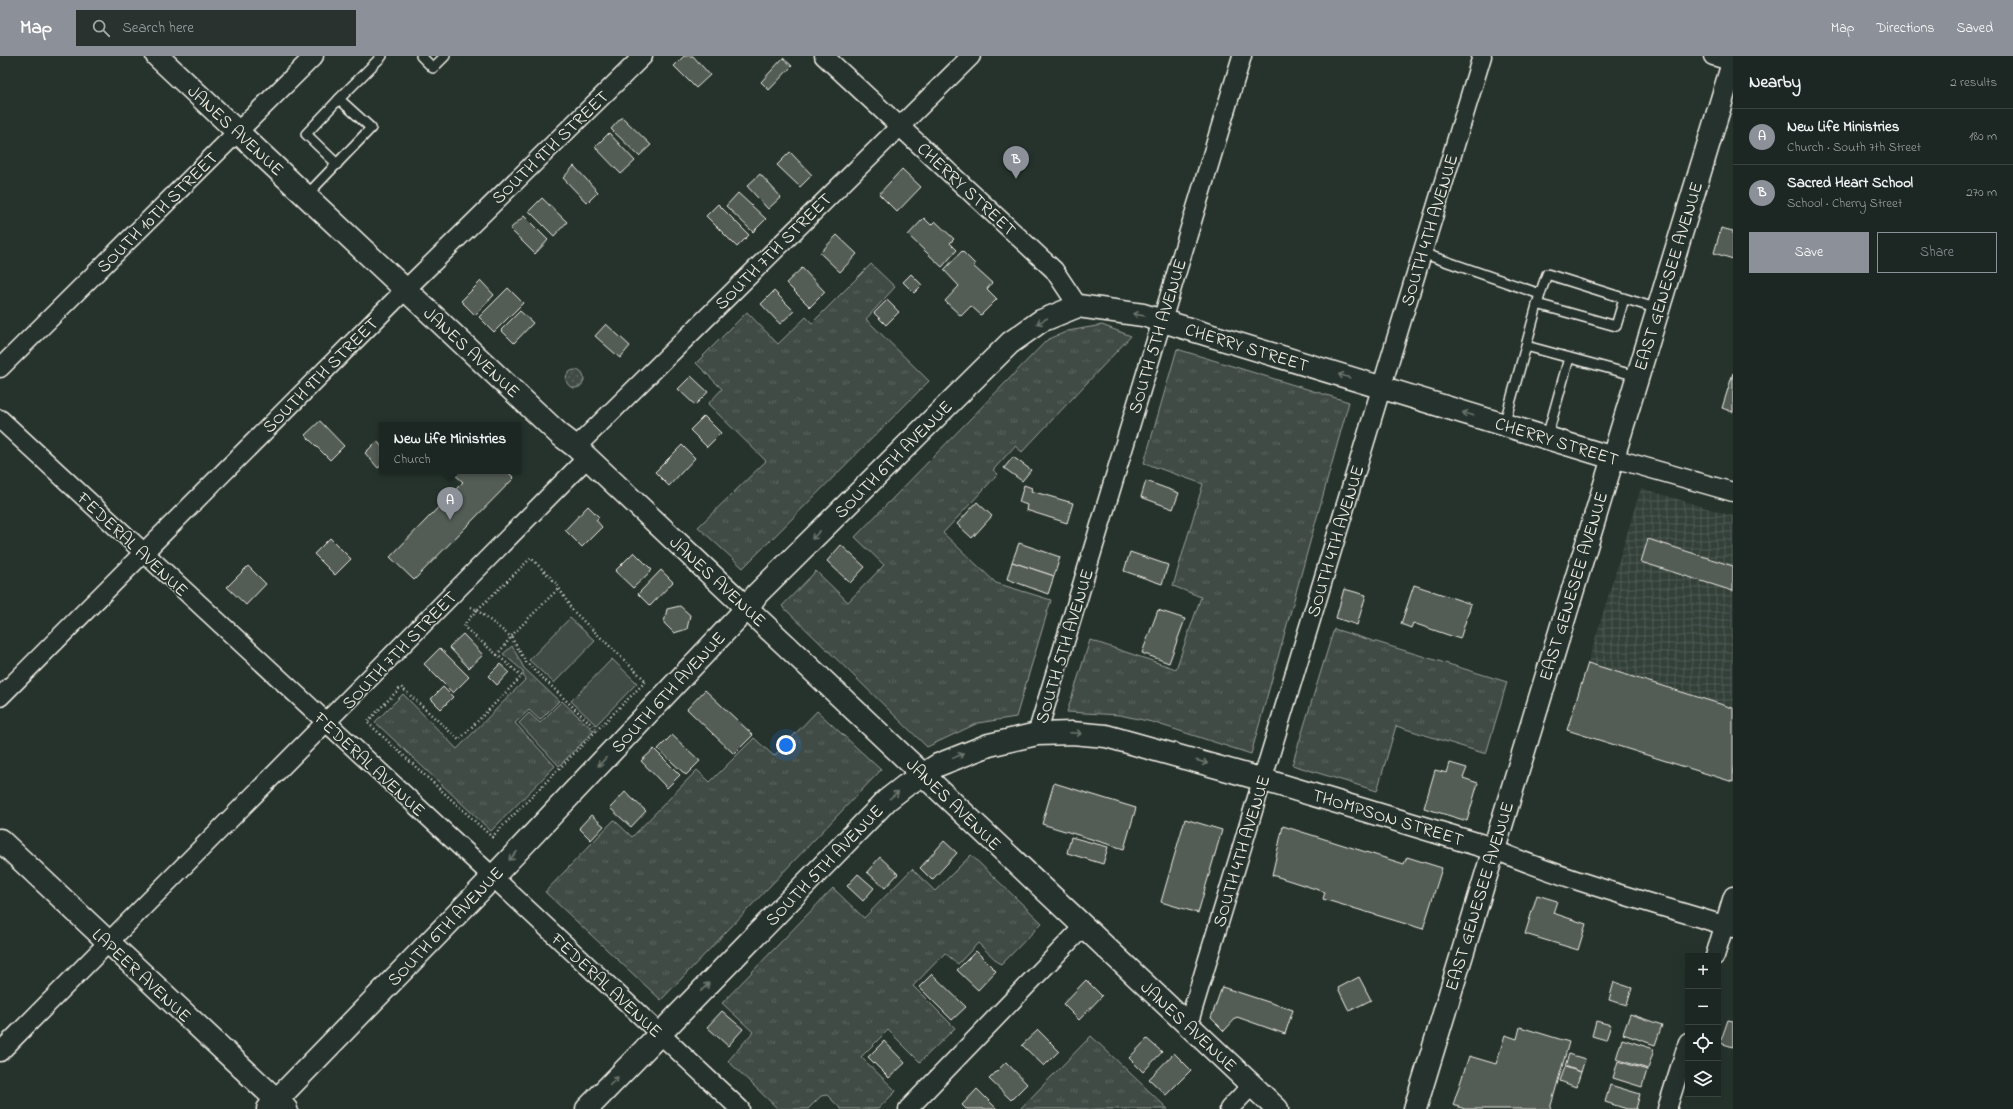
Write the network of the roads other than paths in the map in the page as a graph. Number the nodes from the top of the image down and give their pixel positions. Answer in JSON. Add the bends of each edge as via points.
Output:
{"nodes":[{"id":1,"x":157,"y":56,"type":"edge"},
{"id":2,"x":314,"y":56,"type":"edge"},
{"id":3,"x":382,"y":56,"type":"edge"},
{"id":4,"x":421,"y":56,"type":"edge"},
{"id":5,"x":445,"y":56,"type":"edge"},
{"id":6,"x":642,"y":56,"type":"edge"},
{"id":7,"x":824,"y":56,"type":"edge"},
{"id":8,"x":971,"y":56,"type":"edge"},
{"id":9,"x":1242,"y":56,"type":"edge"},
{"id":10,"x":1482,"y":56,"type":"edge"},
{"id":11,"x":1712,"y":56,"type":"edge"},
{"id":12,"x":1733,"y":62,"type":"edge"},
{"id":13,"x":339,"y":99,"type":"junction"},
{"id":14,"x":899,"y":126,"type":"junction"},
{"id":15,"x":238,"y":132,"type":"junction"},
{"id":16,"x":337,"y":164,"type":"junction"},
{"id":17,"x":306,"y":196,"type":"junction"},
{"id":18,"x":1422,"y":253,"type":"junction"},
{"id":19,"x":404,"y":290,"type":"junction"},
{"id":20,"x":1540,"y":294,"type":"junction"},
{"id":21,"x":1624,"y":299,"type":"junction"},
{"id":22,"x":1537,"y":304,"type":"junction"},
{"id":23,"x":1078,"y":306,"type":"junction"},
{"id":24,"x":1658,"y":308,"type":"junction"},
{"id":25,"x":1162,"y":321,"type":"junction"},
{"id":26,"x":1526,"y":346,"type":"junction"},
{"id":27,"x":1569,"y":358,"type":"junction"},
{"id":28,"x":0,"y":368,"type":"edge"},
{"id":29,"x":1637,"y":376,"type":"junction"},
{"id":30,"x":1381,"y":387,"type":"junction"},
{"id":31,"x":0,"y":419,"type":"edge"},
{"id":32,"x":1504,"y":425,"type":"junction"},
{"id":33,"x":1547,"y":437,"type":"junction"},
{"id":34,"x":581,"y":452,"type":"junction"},
{"id":35,"x":1613,"y":458,"type":"junction"},
{"id":36,"x":1733,"y":492,"type":"edge"},
{"id":37,"x":143,"y":554,"type":"junction"},
{"id":38,"x":748,"y":608,"type":"junction"},
{"id":39,"x":0,"y":696,"type":"edge"},
{"id":40,"x":326,"y":724,"type":"junction"},
{"id":41,"x":1037,"y":734,"type":"junction"},
{"id":42,"x":923,"y":774,"type":"junction"},
{"id":43,"x":1264,"y":780,"type":"junction"},
{"id":44,"x":0,"y":840,"type":"edge"},
{"id":45,"x":1493,"y":849,"type":"junction"},
{"id":46,"x":493,"y":877,"type":"junction"},
{"id":47,"x":1733,"y":896,"type":"edge"},
{"id":48,"x":1083,"y":927,"type":"junction"},
{"id":49,"x":1728,"y":927,"type":"edge"},
{"id":50,"x":107,"y":942,"type":"junction"},
{"id":51,"x":1716,"y":953,"type":"edge"},
{"id":52,"x":1188,"y":1025,"type":"junction"},
{"id":53,"x":660,"y":1034,"type":"junction"},
{"id":54,"x":0,"y":1052,"type":"edge"},
{"id":55,"x":1685,"y":1052,"type":"edge"},
{"id":56,"x":1252,"y":1085,"type":"junction"},
{"id":57,"x":277,"y":1106,"type":"edge"},
{"id":58,"x":587,"y":1109,"type":"edge"},
{"id":59,"x":740,"y":1109,"type":"edge"},
{"id":60,"x":908,"y":1109,"type":"edge"},
{"id":61,"x":1229,"y":1109,"type":"edge"},
{"id":62,"x":1277,"y":1109,"type":"edge"},
{"id":63,"x":1415,"y":1109,"type":"edge"},
{"id":64,"x":1667,"y":1109,"type":"edge"}],
"edges":[{"from":1,"to":15,"type":"street","name":"JANES AVENUE"},
{"from":2,"to":15,"type":"street","name":"SOUTH 10TH STREET"},
{"from":3,"to":13,"type":"lane"},
{"from":4,"to":5,"type":"lane","via":[[433,68]]},
{"from":6,"to":19,"type":"street","name":"SOUTH 9TH STREET"},
{"from":7,"to":14,"type":"street","name":"CHERRY STREET"},
{"from":8,"to":14,"type":"street","name":"SOUTH 7TH STREET"},
{"from":9,"to":25,"type":"street","name":"SOUTH 5TH AVENUE"},
{"from":10,"to":18,"type":"street","name":"SOUTH 4TH AVENUE"},
{"from":11,"to":12,"type":"street"},
{"from":12,"to":24,"type":"street","name":"EAST GENESEE AVENUE"},
{"from":13,"to":16,"type":"lane","via":[[306,134]]},
{"from":13,"to":16,"type":"lane","via":[[371,128]]},
{"from":14,"to":23,"type":"street","name":"CHERRY STREET","via":[[1054,270]]},
{"from":14,"to":34,"type":"street","name":"SOUTH 7TH STREET"},
{"from":15,"to":17,"type":"street","name":"JANES AVENUE"},
{"from":15,"to":28,"type":"street","name":"SOUTH 10TH STREET"},
{"from":16,"to":17,"type":"lane"},
{"from":17,"to":19,"type":"street","name":"JANES AVENUE"},
{"from":18,"to":20,"type":"lane"},
{"from":18,"to":30,"type":"street","name":"SOUTH 4TH AVENUE"},
{"from":19,"to":34,"type":"street","name":"JANES AVENUE"},
{"from":19,"to":37,"type":"street","name":"SOUTH 9TH STREET"},
{"from":20,"to":21,"type":"lane","via":[[1548,274]]},
{"from":20,"to":22,"type":"lane"},
{"from":21,"to":22,"type":"lane","via":[[1616,326]]},
{"from":21,"to":24,"type":"lane"},
{"from":22,"to":26,"type":"lane"},
{"from":25,"to":23,"type":"street","name":"CHERRY STREET","one_way":true},
{"from":23,"to":38,"type":"street","name":"SOUTH 6TH AVENUE","one_way":true,"via":[[1042,321],[1010,343],[757,594]]},
{"from":24,"to":29,"type":"street","name":"EAST GENESEE AVENUE"},
{"from":30,"to":25,"type":"street","name":"CHERRY STREET","one_way":true},
{"from":25,"to":41,"type":"street","name":"SOUTH 5TH AVENUE"},
{"from":26,"to":27,"type":"lane"},
{"from":26,"to":32,"type":"lane"},
{"from":27,"to":29,"type":"lane"},
{"from":27,"to":33,"type":"lane"},
{"from":29,"to":35,"type":"street","name":"EAST GENESEE AVENUE"},
{"from":32,"to":30,"type":"street","name":"CHERRY STREET","one_way":true},
{"from":30,"to":43,"type":"street","name":"SOUTH 4TH AVENUE"},
{"from":31,"to":37,"type":"street","name":"FEDERAL AVENUE"},
{"from":32,"to":33,"type":"street","name":"CHERRY STREET"},
{"from":33,"to":35,"type":"street","name":"CHERRY STREET"},
{"from":34,"to":38,"type":"street","name":"JANES AVENUE"},
{"from":34,"to":40,"type":"street","name":"SOUTH 7TH STREET"},
{"from":35,"to":36,"type":"street","name":"CHERRY STREET"},
{"from":35,"to":45,"type":"street","name":"EAST GENESEE AVENUE"},
{"from":37,"to":39,"type":"street","name":"SOUTH 9TH STREET"},
{"from":37,"to":40,"type":"street","name":"FEDERAL AVENUE"},
{"from":38,"to":42,"type":"street","name":"JANES AVENUE"},
{"from":38,"to":46,"type":"street","name":"SOUTH 6TH AVENUE","one_way":true},
{"from":40,"to":46,"type":"street","name":"FEDERAL AVENUE"},
{"from":40,"to":50,"type":"street","name":"SOUTH 7TH STREET"},
{"from":42,"to":41,"type":"street","name":"SOUTH 5TH AVENUE","one_way":true,"via":[[958,756],[989,745]]},
{"from":41,"to":43,"type":"street","name":"THOMPSON STREET","one_way":true,"via":[[1072,733],[1106,736]]},
{"from":42,"to":48,"type":"street","name":"JANES AVENUE"},
{"from":53,"to":42,"type":"street","name":"SOUTH 5TH AVENUE","one_way":true,"via":[[888,800]]},
{"from":43,"to":45,"type":"street","name":"THOMPSON STREET"},
{"from":43,"to":52,"type":"street","name":"SOUTH 4TH AVENUE"},
{"from":44,"to":50,"type":"street","name":"LAPEER AVENUE"},
{"from":45,"to":49,"type":"street","name":"THOMPSON STREET","via":[[1591,885]]},
{"from":45,"to":63,"type":"street","name":"EAST GENESEE AVENUE"},
{"from":46,"to":53,"type":"street","name":"FEDERAL AVENUE"},
{"from":46,"to":57,"type":"street","name":"SOUTH 6TH AVENUE"},
{"from":47,"to":49,"type":"street"},
{"from":48,"to":52,"type":"street","name":"JANES AVENUE"},
{"from":48,"to":60,"type":"street"},
{"from":49,"to":51,"type":"street"},
{"from":50,"to":54,"type":"street","name":"SOUTH 7TH STREET"},
{"from":50,"to":57,"type":"street","name":"LAPEER AVENUE"},
{"from":52,"to":56,"type":"street","name":"JANES AVENUE"},
{"from":58,"to":53,"type":"street","name":"SOUTH 5TH AVENUE","one_way":true},
{"from":53,"to":59,"type":"street","name":"FEDERAL AVENUE"},
{"from":55,"to":64,"type":"street"},
{"from":56,"to":61,"type":"street"},
{"from":56,"to":62,"type":"street","name":"JANES AVENUE"}]}
